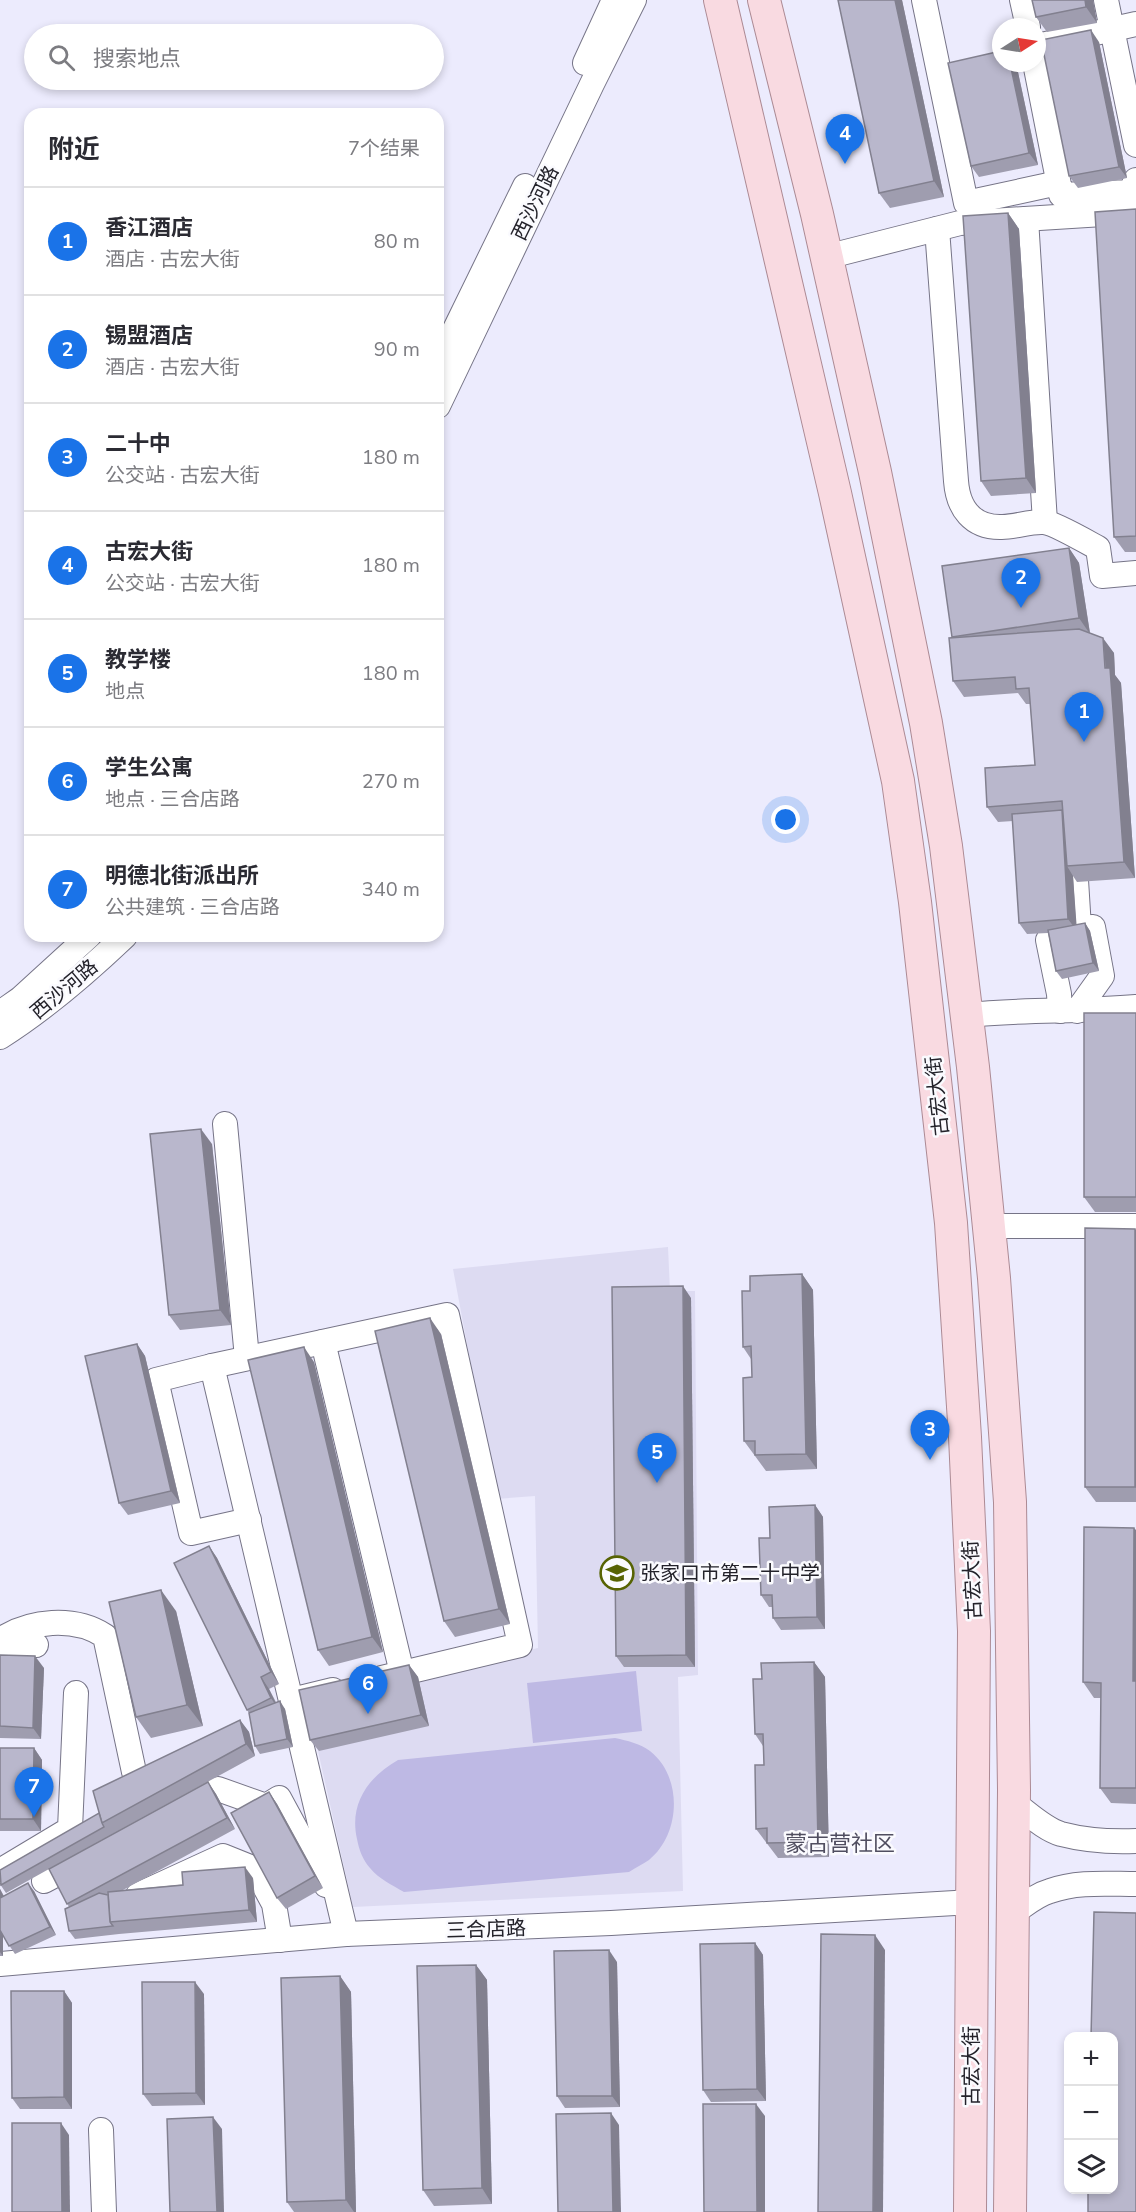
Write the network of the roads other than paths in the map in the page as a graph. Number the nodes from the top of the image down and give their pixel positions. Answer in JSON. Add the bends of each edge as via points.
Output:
{"nodes":[{"id":1,"x":614,"y":0,"type":"edge"},
{"id":2,"x":634,"y":0,"type":"edge"},
{"id":3,"x":720,"y":0,"type":"edge"},
{"id":4,"x":764,"y":0,"type":"edge"},
{"id":5,"x":924,"y":0,"type":"edge"},
{"id":6,"x":1022,"y":0,"type":"edge"},
{"id":7,"x":1106,"y":0,"type":"edge"},
{"id":8,"x":1026,"y":18,"type":"edge"},
{"id":9,"x":1136,"y":24,"type":"edge"},
{"id":10,"x":1112,"y":29,"type":"junction"},
{"id":11,"x":1046,"y":44,"type":"edge"},
{"id":12,"x":1037,"y":72,"type":"edge"},
{"id":13,"x":1136,"y":145,"type":"edge"},
{"id":14,"x":1136,"y":180,"type":"edge"},
{"id":15,"x":1058,"y":183,"type":"junction"},
{"id":16,"x":1136,"y":212,"type":"edge"},
{"id":17,"x":1026,"y":219,"type":"junction"},
{"id":18,"x":937,"y":229,"type":"junction"},
{"id":19,"x":826,"y":257,"type":"junction"},
{"id":20,"x":444,"y":352,"type":"edge"},
{"id":21,"x":444,"y":393,"type":"edge"},
{"id":22,"x":1045,"y":522,"type":"junction"},
{"id":23,"x":1136,"y":573,"type":"edge"},
{"id":24,"x":1072,"y":822,"type":"edge"},
{"id":25,"x":1048,"y":940,"type":"edge"},
{"id":26,"x":82,"y":942,"type":"edge"},
{"id":27,"x":119,"y":942,"type":"edge"},
{"id":28,"x":1136,"y":1007,"type":"edge"},
{"id":29,"x":1068,"y":1011,"type":"junction"},
{"id":30,"x":0,"y":1013,"type":"edge"},
{"id":31,"x":967,"y":1016,"type":"junction"},
{"id":32,"x":0,"y":1037,"type":"edge"},
{"id":33,"x":225,"y":1124,"type":"dead end"},
{"id":34,"x":989,"y":1226,"type":"junction"},
{"id":35,"x":1136,"y":1226,"type":"edge"},
{"id":36,"x":323,"y":1342,"type":"junction"},
{"id":37,"x":247,"y":1358,"type":"junction"},
{"id":38,"x":212,"y":1366,"type":"junction"},
{"id":39,"x":249,"y":1520,"type":"junction"},
{"id":40,"x":0,"y":1640,"type":"edge"},
{"id":41,"x":36,"y":1645,"type":"dead end"},
{"id":42,"x":0,"y":1647,"type":"edge"},
{"id":43,"x":402,"y":1673,"type":"junction"},
{"id":44,"x":76,"y":1693,"type":"dead end"},
{"id":45,"x":292,"y":1700,"type":"junction"},
{"id":46,"x":135,"y":1773,"type":"edge"},
{"id":47,"x":1014,"y":1803,"type":"junction"},
{"id":48,"x":319,"y":1814,"type":"junction"},
{"id":49,"x":167,"y":1816,"type":"edge"},
{"id":50,"x":292,"y":1821,"type":"junction"},
{"id":51,"x":1136,"y":1841,"type":"edge"},
{"id":52,"x":95,"y":1854,"type":"edge"},
{"id":53,"x":0,"y":1871,"type":"edge"},
{"id":54,"x":44,"y":1881,"type":"dead end"},
{"id":55,"x":1136,"y":1884,"type":"edge"},
{"id":56,"x":326,"y":1885,"type":"dead end"},
{"id":57,"x":138,"y":1895,"type":"edge"},
{"id":58,"x":972,"y":1902,"type":"junction"},
{"id":59,"x":1013,"y":1913,"type":"junction"},
{"id":60,"x":346,"y":1934,"type":"junction"},
{"id":61,"x":280,"y":1940,"type":"junction"},
{"id":62,"x":0,"y":1964,"type":"edge"},
{"id":63,"x":1011,"y":2088,"type":"junction"},
{"id":64,"x":971,"y":2089,"type":"junction"},
{"id":65,"x":101,"y":2130,"type":"dead end"},
{"id":66,"x":104,"y":2212,"type":"edge"},
{"id":67,"x":970,"y":2212,"type":"edge"},
{"id":68,"x":1010,"y":2212,"type":"edge"}],
"edges":[{"from":1,"to":20,"type":"street","name":"西沙河路"},
{"from":2,"to":21,"type":"street","name":"西沙河路"},
{"from":3,"to":58,"type":"main road","name":"古宏大街","via":[[898,781],[915,902],[951,1223],[965,1437],[974,1631]]},
{"from":4,"to":19,"type":"main road","name":"古宏大街"},
{"from":5,"to":15,"type":"street","via":[[949,66],[966,203]]},
{"from":6,"to":8,"type":"street"},
{"from":7,"to":10,"type":"street"},
{"from":9,"to":10,"type":"street"},
{"from":10,"to":11,"type":"street"},
{"from":10,"to":13,"type":"street"},
{"from":12,"to":15,"type":"street"},
{"from":14,"to":15,"type":"street","via":[[1130,192],[1061,195]]},
{"from":16,"to":17,"type":"street"},
{"from":17,"to":18,"type":"street"},
{"from":17,"to":22,"type":"street"},
{"from":18,"to":19,"type":"street"},
{"from":18,"to":22,"type":"street","via":[[961,505],[979,524],[1000,528]]},
{"from":19,"to":31,"type":"main road","name":"古宏大街","via":[[926,723]]},
{"from":22,"to":23,"type":"street","via":[[1098,548],[1102,576]]},
{"from":24,"to":29,"type":"street","via":[[1079,928],[1094,927],[1102,976]]},
{"from":25,"to":29,"type":"street","via":[[1059,994]]},
{"from":26,"to":30,"type":"street","name":"西沙河路"},
{"from":27,"to":32,"type":"street","name":"西沙河路","via":[[26,1021]]},
{"from":28,"to":29,"type":"street"},
{"from":29,"to":31,"type":"street","via":[[1006,1011]]},
{"from":31,"to":34,"type":"main road","name":"古宏大街"},
{"from":33,"to":37,"type":"street"},
{"from":34,"to":35,"type":"street"},
{"from":34,"to":47,"type":"main road","name":"古宏大街","via":[[1010,1502]]},
{"from":36,"to":37,"type":"street"},
{"from":36,"to":43,"type":"street"},
{"from":36,"to":43,"type":"street","via":[[447,1315],[520,1645]]},
{"from":37,"to":38,"type":"street"},
{"from":38,"to":39,"type":"street"},
{"from":38,"to":39,"type":"street","via":[[156,1380],[191,1533]]},
{"from":39,"to":45,"type":"street"},
{"from":40,"to":46,"type":"street","via":[[13,1631],[50,1623],[92,1627],[105,1636]]},
{"from":41,"to":42,"type":"street"},
{"from":43,"to":45,"type":"street"},
{"from":44,"to":53,"type":"street","via":[[70,1829]]},
{"from":45,"to":48,"type":"street"},
{"from":47,"to":51,"type":"street","via":[[1060,1834]]},
{"from":47,"to":59,"type":"main road","name":"古宏大街"},
{"from":48,"to":50,"type":"street"},
{"from":48,"to":60,"type":"street"},
{"from":49,"to":50,"type":"street","via":[[218,1790],[266,1806],[279,1798]]},
{"from":50,"to":56,"type":"street"},
{"from":52,"to":54,"type":"street"},
{"from":55,"to":59,"type":"street","via":[[1076,1885],[1050,1891]]},
{"from":57,"to":61,"type":"street","via":[[223,1856],[255,1869],[274,1904]]},
{"from":58,"to":60,"type":"street","name":"三合店路"},
{"from":58,"to":64,"type":"main road","name":"古宏大街"},
{"from":59,"to":63,"type":"main road","name":"古宏大街"},
{"from":60,"to":61,"type":"street","name":"三合店路"},
{"from":61,"to":62,"type":"street","name":"三合店路"},
{"from":63,"to":64,"type":"main road"},
{"from":63,"to":68,"type":"main road","name":"古宏大街"},
{"from":64,"to":67,"type":"main road","name":"古宏大街"},
{"from":65,"to":66,"type":"street"}]}
